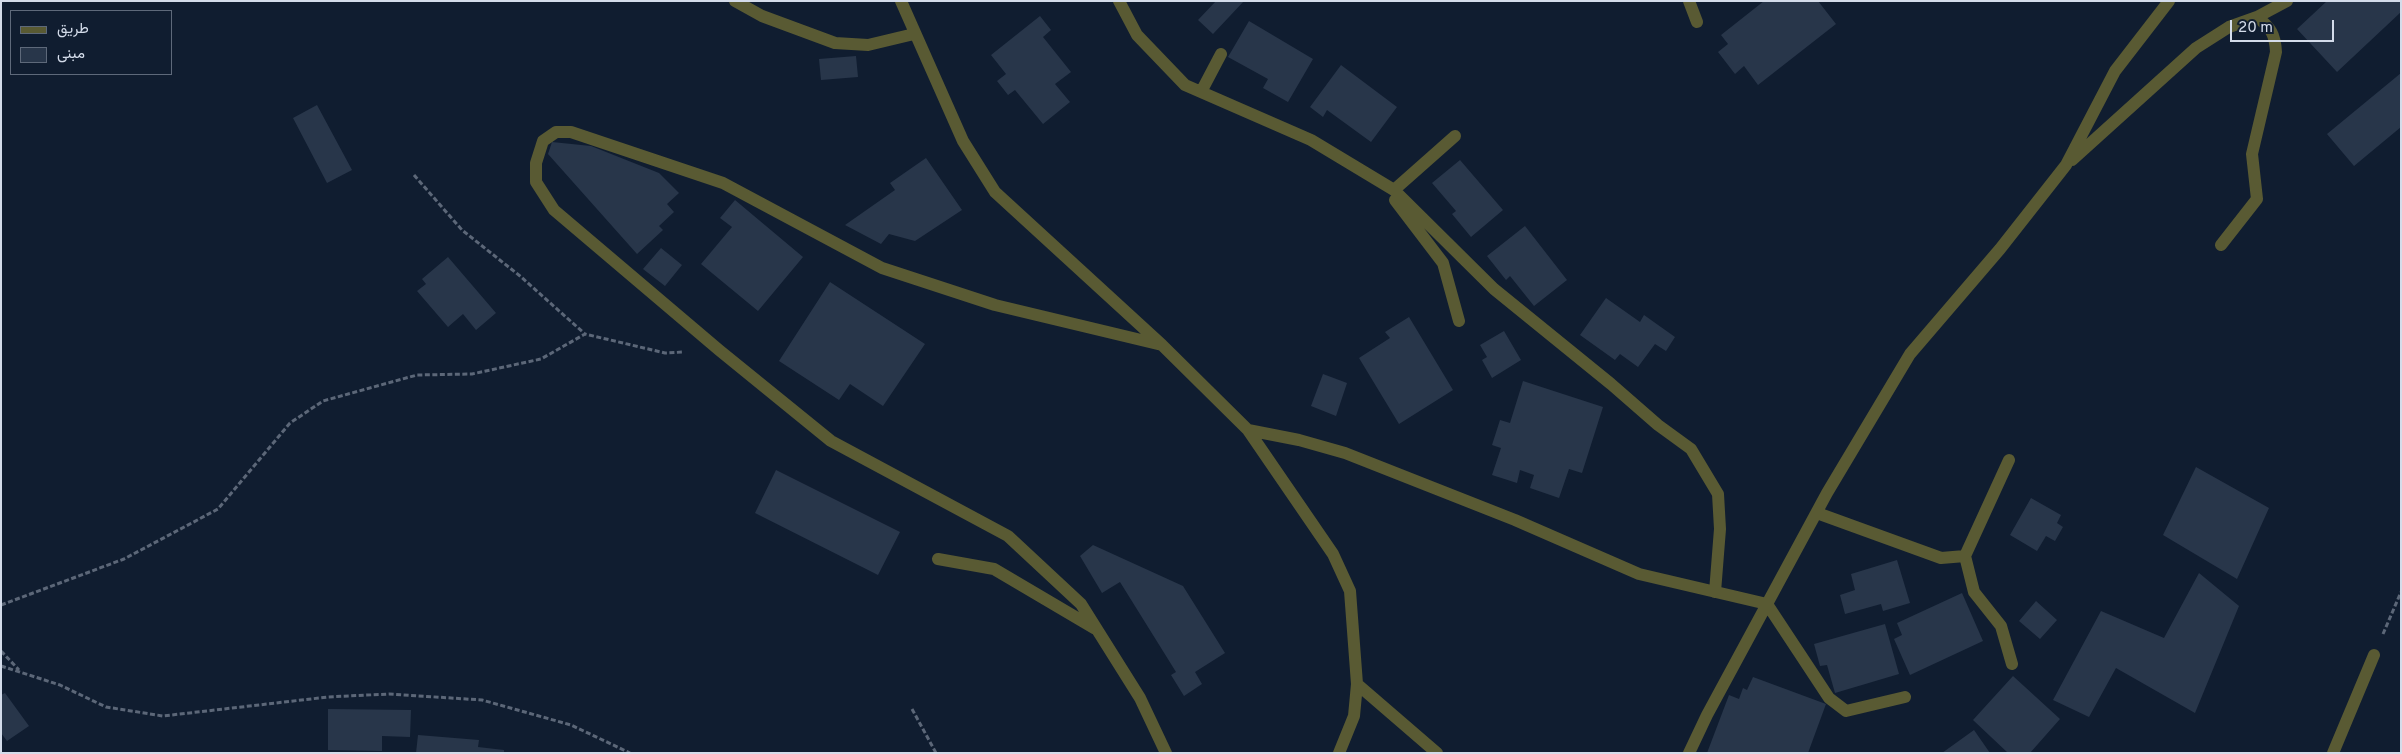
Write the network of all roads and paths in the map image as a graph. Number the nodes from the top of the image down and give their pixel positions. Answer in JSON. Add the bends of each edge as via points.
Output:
{"nodes":[{"id":1,"x":735,"y":1,"type":"edge"},
{"id":2,"x":901,"y":1,"type":"edge"},
{"id":3,"x":1119,"y":1,"type":"edge"},
{"id":4,"x":1689,"y":1,"type":"edge"},
{"id":5,"x":2168,"y":1,"type":"edge"},
{"id":6,"x":2286,"y":1,"type":"edge"},
{"id":7,"x":2256,"y":17,"type":"junction"},
{"id":8,"x":1697,"y":22,"type":"dead end"},
{"id":9,"x":914,"y":34,"type":"junction"},
{"id":10,"x":1221,"y":54,"type":"dead end"},
{"id":11,"x":1201,"y":92,"type":"junction"},
{"id":12,"x":1455,"y":136,"type":"dead end"},
{"id":13,"x":2066,"y":165,"type":"junction"},
{"id":14,"x":414,"y":174,"type":"dead end"},
{"id":15,"x":1380,"y":180,"type":"junction"},
{"id":16,"x":1394,"y":190,"type":"junction"},
{"id":17,"x":2221,"y":245,"type":"dead end"},
{"id":18,"x":1459,"y":321,"type":"dead end"},
{"id":19,"x":585,"y":334,"type":"junction"},
{"id":20,"x":1162,"y":345,"type":"junction"},
{"id":21,"x":719,"y":350,"type":"junction"},
{"id":22,"x":1248,"y":430,"type":"junction"},
{"id":23,"x":2009,"y":460,"type":"dead end"},
{"id":24,"x":1817,"y":512,"type":"junction"},
{"id":25,"x":1965,"y":556,"type":"junction"},
{"id":26,"x":938,"y":559,"type":"dead end"},
{"id":27,"x":1714,"y":592,"type":"junction"},
{"id":28,"x":2401,"y":592,"type":"edge"},
{"id":29,"x":1767,"y":604,"type":"junction"},
{"id":30,"x":1,"y":605,"type":"edge"},
{"id":31,"x":1097,"y":629,"type":"junction"},
{"id":32,"x":1,"y":650,"type":"edge"},
{"id":33,"x":2374,"y":655,"type":"joint"},
{"id":34,"x":2012,"y":664,"type":"dead end"},
{"id":35,"x":1,"y":666,"type":"edge"},
{"id":36,"x":19,"y":670,"type":"junction"},
{"id":37,"x":1357,"y":684,"type":"junction"},
{"id":38,"x":1905,"y":697,"type":"dead end"},
{"id":39,"x":912,"y":709,"type":"dead end"},
{"id":40,"x":630,"y":753,"type":"edge"},
{"id":41,"x":936,"y":753,"type":"edge"},
{"id":42,"x":1166,"y":753,"type":"edge"},
{"id":43,"x":1339,"y":753,"type":"edge"},
{"id":44,"x":1437,"y":753,"type":"edge"},
{"id":45,"x":1689,"y":753,"type":"edge"},
{"id":46,"x":2333,"y":753,"type":"edge"}],
"edges":[{"from":1,"to":9,"type":"street","via":[[762,16],[835,43],[868,45]]},
{"from":2,"to":9,"type":"street"},
{"from":3,"to":11,"type":"street","via":[[1137,35],[1185,85]]},
{"from":4,"to":8,"type":"street"},
{"from":5,"to":13,"type":"street","via":[[2115,71]]},
{"from":6,"to":7,"type":"street"},
{"from":7,"to":13,"type":"street","via":[[2230,27],[2196,48]]},
{"from":7,"to":17,"type":"street","via":[[2275,36],[2276,52],[2252,154],[2257,199]]},
{"from":9,"to":20,"type":"street","via":[[963,141],[995,192]]},
{"from":10,"to":11,"type":"street"},
{"from":11,"to":15,"type":"street","via":[[1311,140]]},
{"from":12,"to":16,"type":"street"},
{"from":13,"to":24,"type":"street","via":[[2000,249],[1910,354]]},
{"from":14,"to":19,"type":"path","via":[[462,230]]},
{"from":15,"to":16,"type":"street"},
{"from":15,"to":18,"type":"street","via":[[1443,263]]},
{"from":16,"to":27,"type":"street","via":[[1494,289],[1691,449],[1718,494],[1720,529]]},
{"from":19,"to":21,"type":"path","via":[[665,354]]},
{"from":19,"to":30,"type":"path","via":[[541,360],[472,374],[417,376],[323,401],[290,423],[218,510],[124,559]]},
{"from":20,"to":21,"type":"street","via":[[995,306],[882,268],[723,183],[622,148],[571,132],[556,132],[543,141],[536,163],[536,182],[554,210]]},
{"from":20,"to":22,"type":"street"},
{"from":21,"to":31,"type":"street","via":[[832,441],[1008,536],[1081,604]]},
{"from":22,"to":27,"type":"street","via":[[1345,452],[1640,574]]},
{"from":22,"to":37,"type":"street","via":[[1333,554],[1350,591]]},
{"from":23,"to":25,"type":"street"},
{"from":24,"to":25,"type":"street","via":[[1941,558]]},
{"from":24,"to":29,"type":"street"},
{"from":25,"to":34,"type":"street","via":[[1974,592],[2001,626]]},
{"from":26,"to":31,"type":"street","via":[[994,569]]},
{"from":27,"to":29,"type":"street"},
{"from":28,"to":33,"type":"path"},
{"from":29,"to":38,"type":"street","via":[[1828,698],[1846,711]]},
{"from":29,"to":45,"type":"street","via":[[1706,715]]},
{"from":31,"to":42,"type":"street","via":[[1140,698]]},
{"from":32,"to":36,"type":"path"},
{"from":33,"to":46,"type":"street"},
{"from":35,"to":36,"type":"path"},
{"from":36,"to":40,"type":"path","via":[[106,707],[163,716],[381,694],[482,700],[571,725]]},
{"from":37,"to":43,"type":"street","via":[[1354,716]]},
{"from":37,"to":44,"type":"street"},
{"from":39,"to":41,"type":"path"}]}
